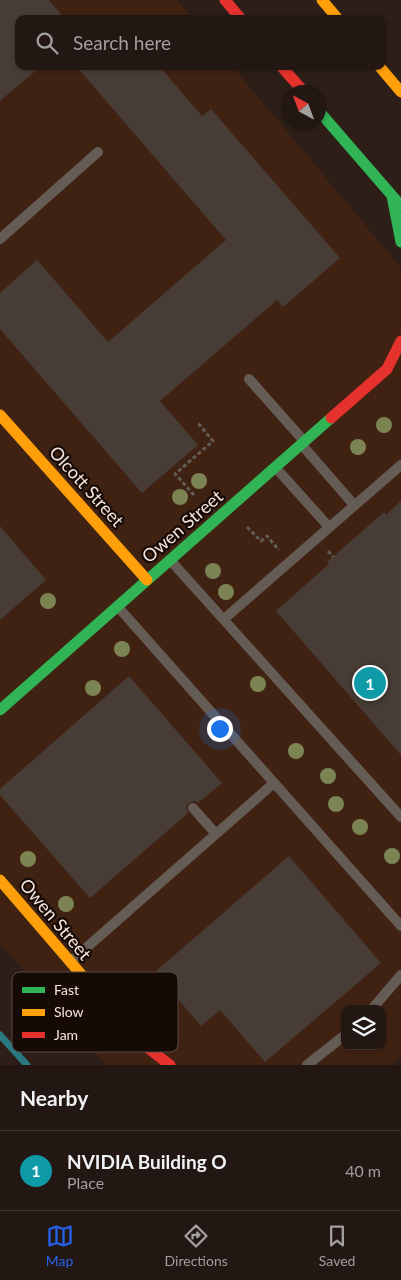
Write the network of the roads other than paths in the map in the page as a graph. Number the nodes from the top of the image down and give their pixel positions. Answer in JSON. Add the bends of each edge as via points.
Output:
{"nodes":[{"id":1,"x":225,"y":0,"type":"edge"},
{"id":2,"x":322,"y":0,"type":"edge"},
{"id":3,"x":238,"y":15,"type":"edge"},
{"id":4,"x":335,"y":15,"type":"edge"},
{"id":5,"x":285,"y":70,"type":"edge"},
{"id":6,"x":382,"y":70,"type":"edge"},
{"id":7,"x":298,"y":85,"type":"edge"},
{"id":8,"x":401,"y":92,"type":"edge"},
{"id":9,"x":326,"y":119,"type":"edge"},
{"id":10,"x":98,"y":152,"type":"dead end"},
{"id":11,"x":392,"y":196,"type":"junction"},
{"id":12,"x":401,"y":206,"type":"edge"},
{"id":13,"x":0,"y":239,"type":"edge"},
{"id":14,"x":401,"y":242,"type":"edge"},
{"id":15,"x":401,"y":341,"type":"edge"},
{"id":16,"x":401,"y":365,"type":"edge"},
{"id":17,"x":388,"y":369,"type":"junction"},
{"id":18,"x":249,"y":379,"type":"dead end"},
{"id":19,"x":2,"y":422,"type":"edge"},
{"id":20,"x":303,"y":443,"type":"junction"},
{"id":21,"x":401,"y":465,"type":"edge"},
{"id":22,"x":276,"y":467,"type":"junction"},
{"id":23,"x":354,"y":505,"type":"junction"},
{"id":24,"x":329,"y":527,"type":"junction"},
{"id":25,"x":170,"y":560,"type":"junction"},
{"id":26,"x":147,"y":580,"type":"junction"},
{"id":27,"x":117,"y":606,"type":"junction"},
{"id":28,"x":224,"y":619,"type":"junction"},
{"id":29,"x":0,"y":710,"type":"edge"},
{"id":30,"x":274,"y":783,"type":"junction"},
{"id":31,"x":194,"y":808,"type":"dead end"},
{"id":32,"x":401,"y":817,"type":"edge"},
{"id":33,"x":216,"y":834,"type":"junction"},
{"id":34,"x":0,"y":880,"type":"edge"},
{"id":35,"x":401,"y":926,"type":"edge"},
{"id":36,"x":70,"y":963,"type":"junction"},
{"id":37,"x":78,"y":972,"type":"edge"},
{"id":38,"x":401,"y":975,"type":"edge"},
{"id":39,"x":375,"y":1005,"type":"edge"},
{"id":40,"x":341,"y":1038,"type":"edge"},
{"id":41,"x":153,"y":1052,"type":"edge"},
{"id":42,"x":170,"y":1065,"type":"edge"},
{"id":43,"x":306,"y":1065,"type":"edge"}],
"edges":[{"from":1,"to":3,"type":"main road"},
{"from":2,"to":4,"type":"main road"},
{"from":5,"to":7,"type":"main road"},
{"from":6,"to":8,"type":"main road"},
{"from":9,"to":11,"type":"main road"},
{"from":10,"to":13,"type":"lane"},
{"from":11,"to":12,"type":"main road"},
{"from":11,"to":14,"type":"main road"},
{"from":15,"to":17,"type":"main road"},
{"from":16,"to":17,"type":"main road"},
{"from":17,"to":20,"type":"main road","name":"Owen Street"},
{"from":18,"to":20,"type":"lane"},
{"from":19,"to":26,"type":"main road","name":"Olcott Street"},
{"from":20,"to":22,"type":"main road","name":"Owen Street"},
{"from":20,"to":23,"type":"lane"},
{"from":21,"to":23,"type":"lane"},
{"from":22,"to":24,"type":"lane"},
{"from":22,"to":25,"type":"main road","name":"Owen Street"},
{"from":23,"to":24,"type":"lane"},
{"from":24,"to":28,"type":"lane"},
{"from":25,"to":26,"type":"main road","name":"Owen Street"},
{"from":25,"to":28,"type":"lane"},
{"from":26,"to":27,"type":"main road","name":"Owen Street"},
{"from":27,"to":29,"type":"main road","name":"Owen Street"},
{"from":27,"to":30,"type":"lane"},
{"from":28,"to":32,"type":"lane"},
{"from":30,"to":33,"type":"lane"},
{"from":30,"to":35,"type":"lane"},
{"from":31,"to":33,"type":"lane"},
{"from":33,"to":36,"type":"lane"},
{"from":34,"to":36,"type":"main road","name":"Owen Street"},
{"from":36,"to":37,"type":"main road","name":"Owen Street"},
{"from":38,"to":39,"type":"lane"},
{"from":40,"to":43,"type":"lane"},
{"from":41,"to":42,"type":"main road","name":"Owen Street"}]}
